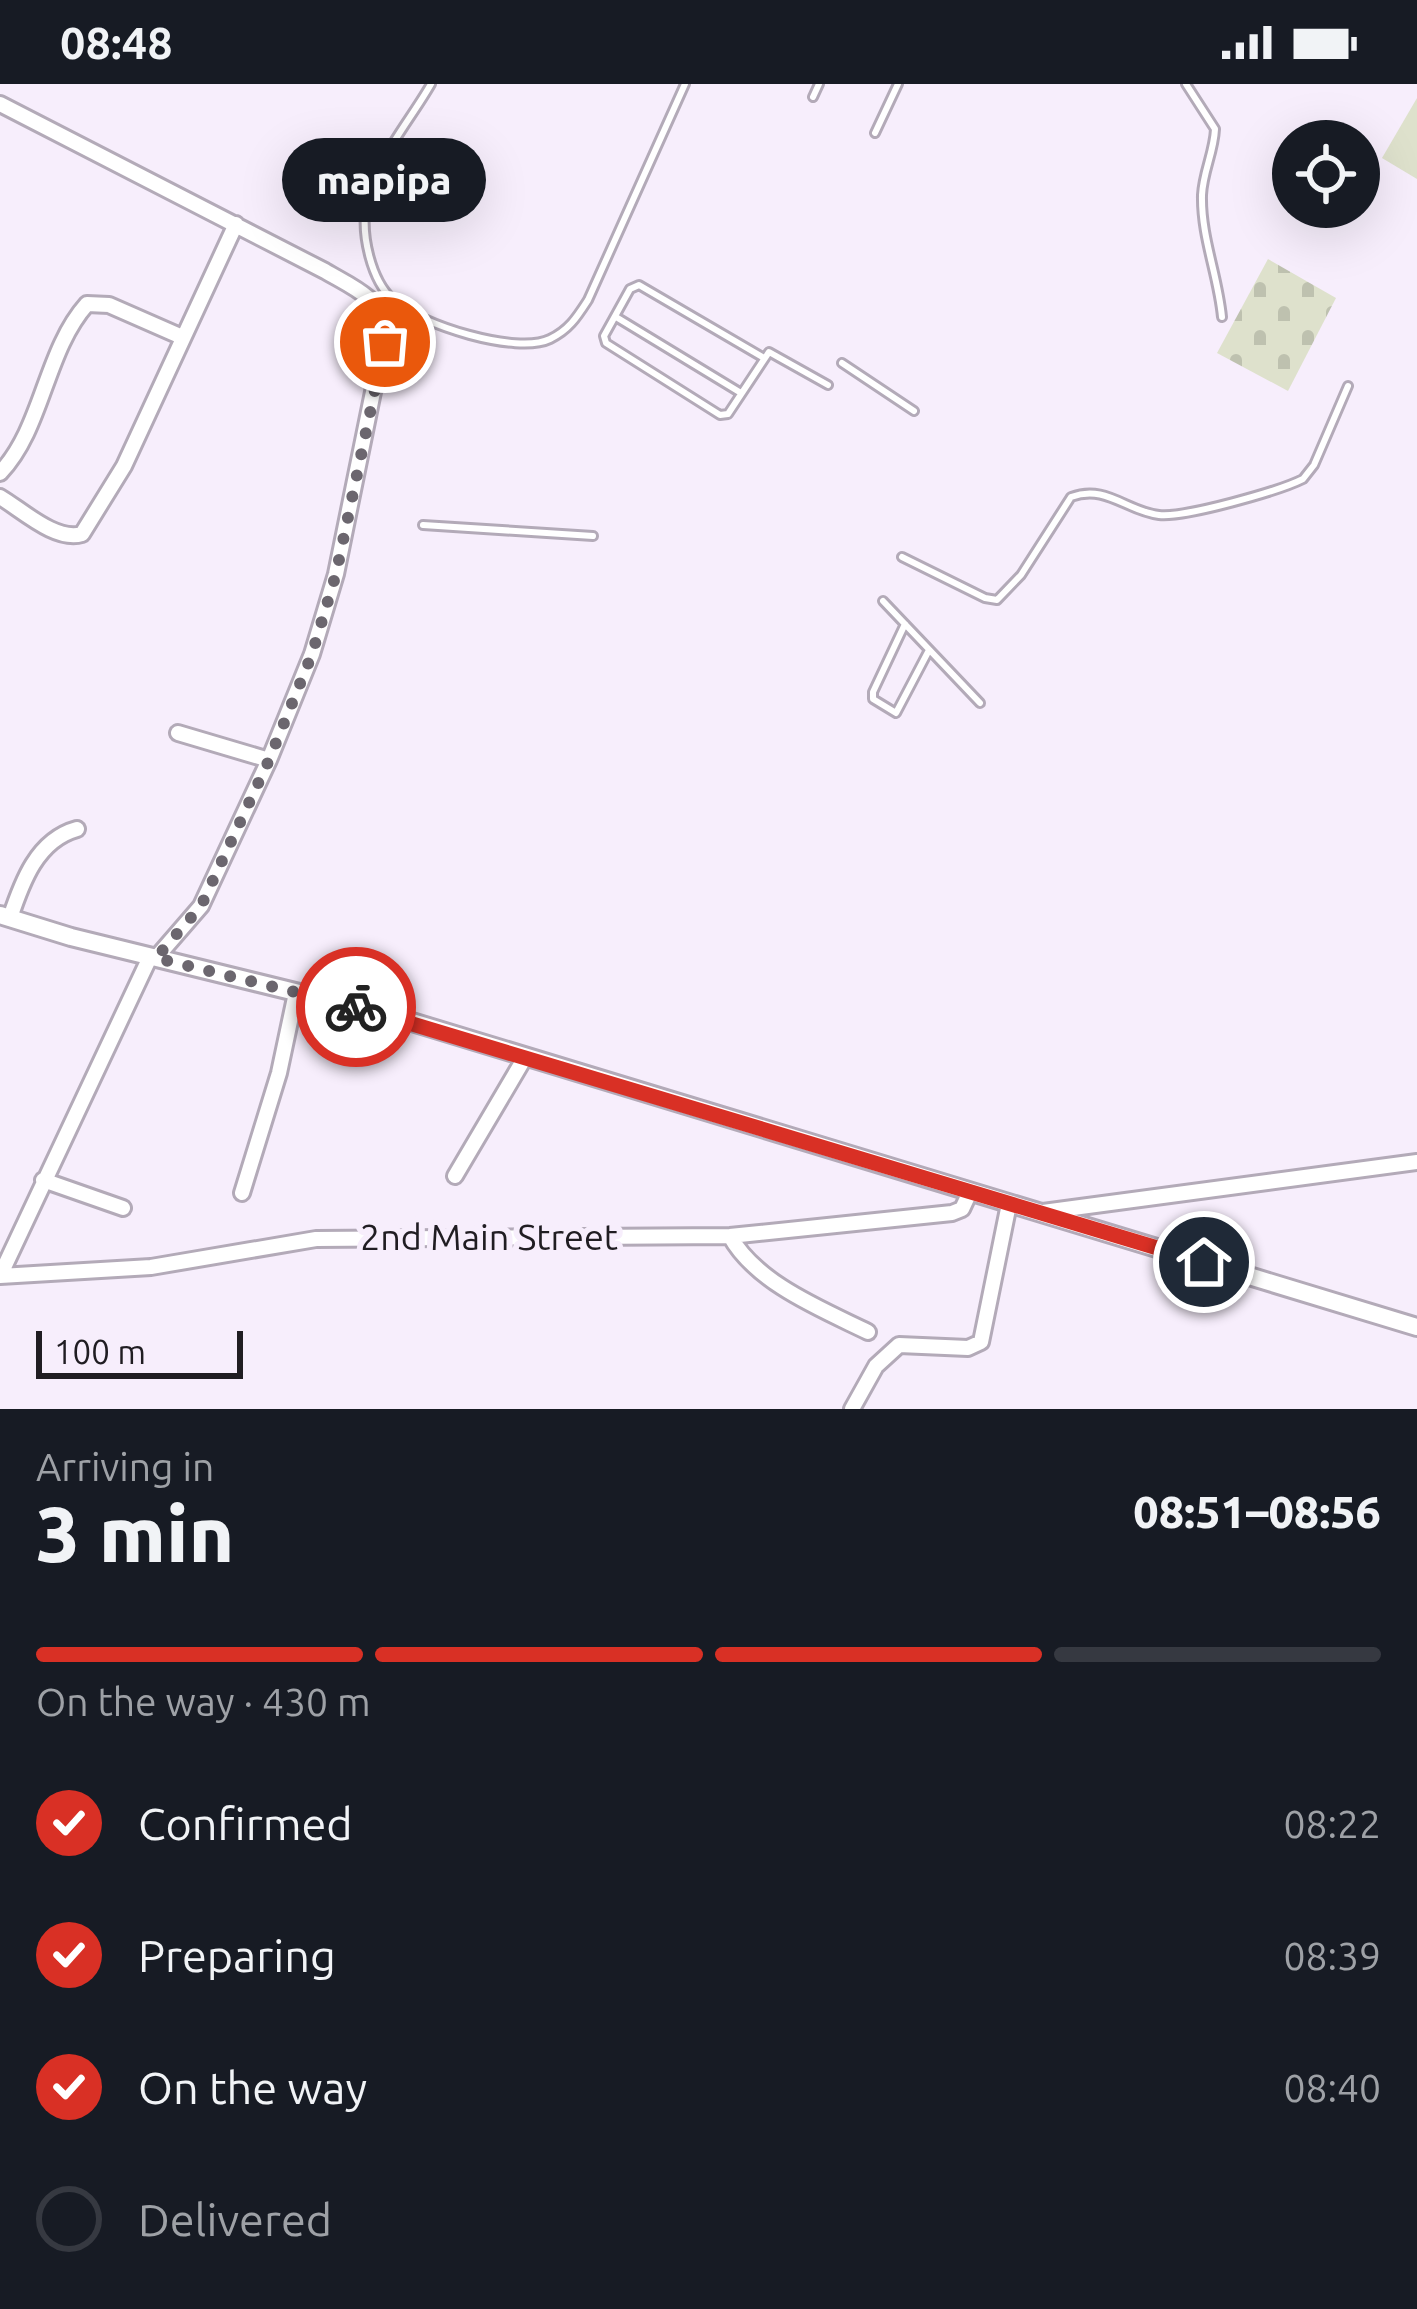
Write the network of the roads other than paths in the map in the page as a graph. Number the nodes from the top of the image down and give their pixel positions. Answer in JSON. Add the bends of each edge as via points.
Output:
{"nodes":[{"id":1,"x":431,"y":84,"type":"edge"},
{"id":2,"x":685,"y":84,"type":"edge"},
{"id":3,"x":819,"y":84,"type":"edge"},
{"id":4,"x":898,"y":84,"type":"edge"},
{"id":5,"x":1186,"y":84,"type":"edge"},
{"id":6,"x":812,"y":97,"type":"dead end"},
{"id":7,"x":0,"y":104,"type":"edge"},
{"id":8,"x":875,"y":133,"type":"dead end"},
{"id":9,"x":236,"y":224,"type":"junction"},
{"id":10,"x":615,"y":316,"type":"junction"},
{"id":11,"x":1222,"y":317,"type":"dead end"},
{"id":12,"x":182,"y":337,"type":"junction"},
{"id":13,"x":764,"y":358,"type":"junction"},
{"id":14,"x":842,"y":363,"type":"dead end"},
{"id":15,"x":828,"y":385,"type":"dead end"},
{"id":16,"x":1348,"y":386,"type":"dead end"},
{"id":17,"x":741,"y":393,"type":"junction"},
{"id":18,"x":914,"y":411,"type":"dead end"},
{"id":19,"x":0,"y":473,"type":"edge"},
{"id":20,"x":0,"y":497,"type":"edge"},
{"id":21,"x":423,"y":525,"type":"dead end"},
{"id":22,"x":593,"y":536,"type":"dead end"},
{"id":23,"x":902,"y":557,"type":"dead end"},
{"id":24,"x":884,"y":601,"type":"dead end"},
{"id":25,"x":905,"y":624,"type":"junction"},
{"id":26,"x":928,"y":652,"type":"junction"},
{"id":27,"x":980,"y":703,"type":"dead end"},
{"id":28,"x":178,"y":733,"type":"dead end"},
{"id":29,"x":269,"y":760,"type":"junction"},
{"id":30,"x":77,"y":830,"type":"dead end"},
{"id":31,"x":5,"y":917,"type":"edge"},
{"id":32,"x":153,"y":958,"type":"junction"},
{"id":33,"x":296,"y":993,"type":"junction"},
{"id":34,"x":524,"y":1059,"type":"junction"},
{"id":35,"x":1417,"y":1162,"type":"edge"},
{"id":36,"x":454,"y":1176,"type":"dead end"},
{"id":37,"x":43,"y":1180,"type":"junction"},
{"id":38,"x":242,"y":1193,"type":"dead end"},
{"id":39,"x":969,"y":1193,"type":"junction"},
{"id":40,"x":1009,"y":1204,"type":"junction"},
{"id":41,"x":123,"y":1208,"type":"dead end"},
{"id":42,"x":1043,"y":1212,"type":"junction"},
{"id":43,"x":730,"y":1236,"type":"junction"},
{"id":44,"x":0,"y":1276,"type":"edge"},
{"id":45,"x":1417,"y":1327,"type":"edge"},
{"id":46,"x":868,"y":1331,"type":"dead end"},
{"id":47,"x":852,"y":1409,"type":"edge"}],
"edges":[{"from":1,"to":2,"type":"lane","via":[[371,186],[365,236],[375,271],[393,301],[440,325],[528,344],[570,327],[588,300]]},
{"from":3,"to":6,"type":"lane"},
{"from":4,"to":8,"type":"lane"},
{"from":5,"to":11,"type":"lane","via":[[1215,129],[1202,212]]},
{"from":7,"to":9,"type":"street"},
{"from":9,"to":12,"type":"street"},
{"from":9,"to":29,"type":"street","via":[[370,297],[386,328],[336,574]]},
{"from":10,"to":13,"type":"lane","via":[[640,285]]},
{"from":10,"to":17,"type":"lane"},
{"from":10,"to":17,"type":"lane","via":[[606,343],[720,416]]},
{"from":12,"to":19,"type":"street","via":[[109,305],[87,304]]},
{"from":12,"to":20,"type":"street","via":[[124,466],[82,535],[60,534]]},
{"from":13,"to":15,"type":"lane","via":[[781,355]]},
{"from":13,"to":17,"type":"lane"},
{"from":14,"to":18,"type":"lane"},
{"from":16,"to":23,"type":"lane","via":[[1303,479],[1185,515],[1150,514],[1100,493],[1071,497],[997,600]]},
{"from":21,"to":22,"type":"lane"},
{"from":24,"to":25,"type":"lane"},
{"from":25,"to":26,"type":"lane"},
{"from":25,"to":26,"type":"lane","via":[[874,700],[896,713]]},
{"from":26,"to":27,"type":"lane"},
{"from":28,"to":29,"type":"street"},
{"from":29,"to":32,"type":"street","via":[[201,906]]},
{"from":30,"to":31,"type":"street","via":[[47,844]]},
{"from":31,"to":32,"type":"street"},
{"from":32,"to":33,"type":"street"},
{"from":32,"to":37,"type":"street"},
{"from":33,"to":34,"type":"street"},
{"from":33,"to":38,"type":"street"},
{"from":34,"to":36,"type":"street"},
{"from":34,"to":39,"type":"street"},
{"from":35,"to":42,"type":"street"},
{"from":37,"to":41,"type":"street"},
{"from":37,"to":44,"type":"street"},
{"from":39,"to":40,"type":"street"},
{"from":39,"to":43,"type":"street","name":"2nd Main Street","via":[[952,1213]]},
{"from":40,"to":42,"type":"street"},
{"from":40,"to":47,"type":"street","via":[[981,1342],[898,1345]]},
{"from":42,"to":45,"type":"street"},
{"from":43,"to":44,"type":"street","name":"2nd Main Street","via":[[316,1239],[151,1267]]},
{"from":43,"to":46,"type":"street","via":[[759,1270]]}]}
